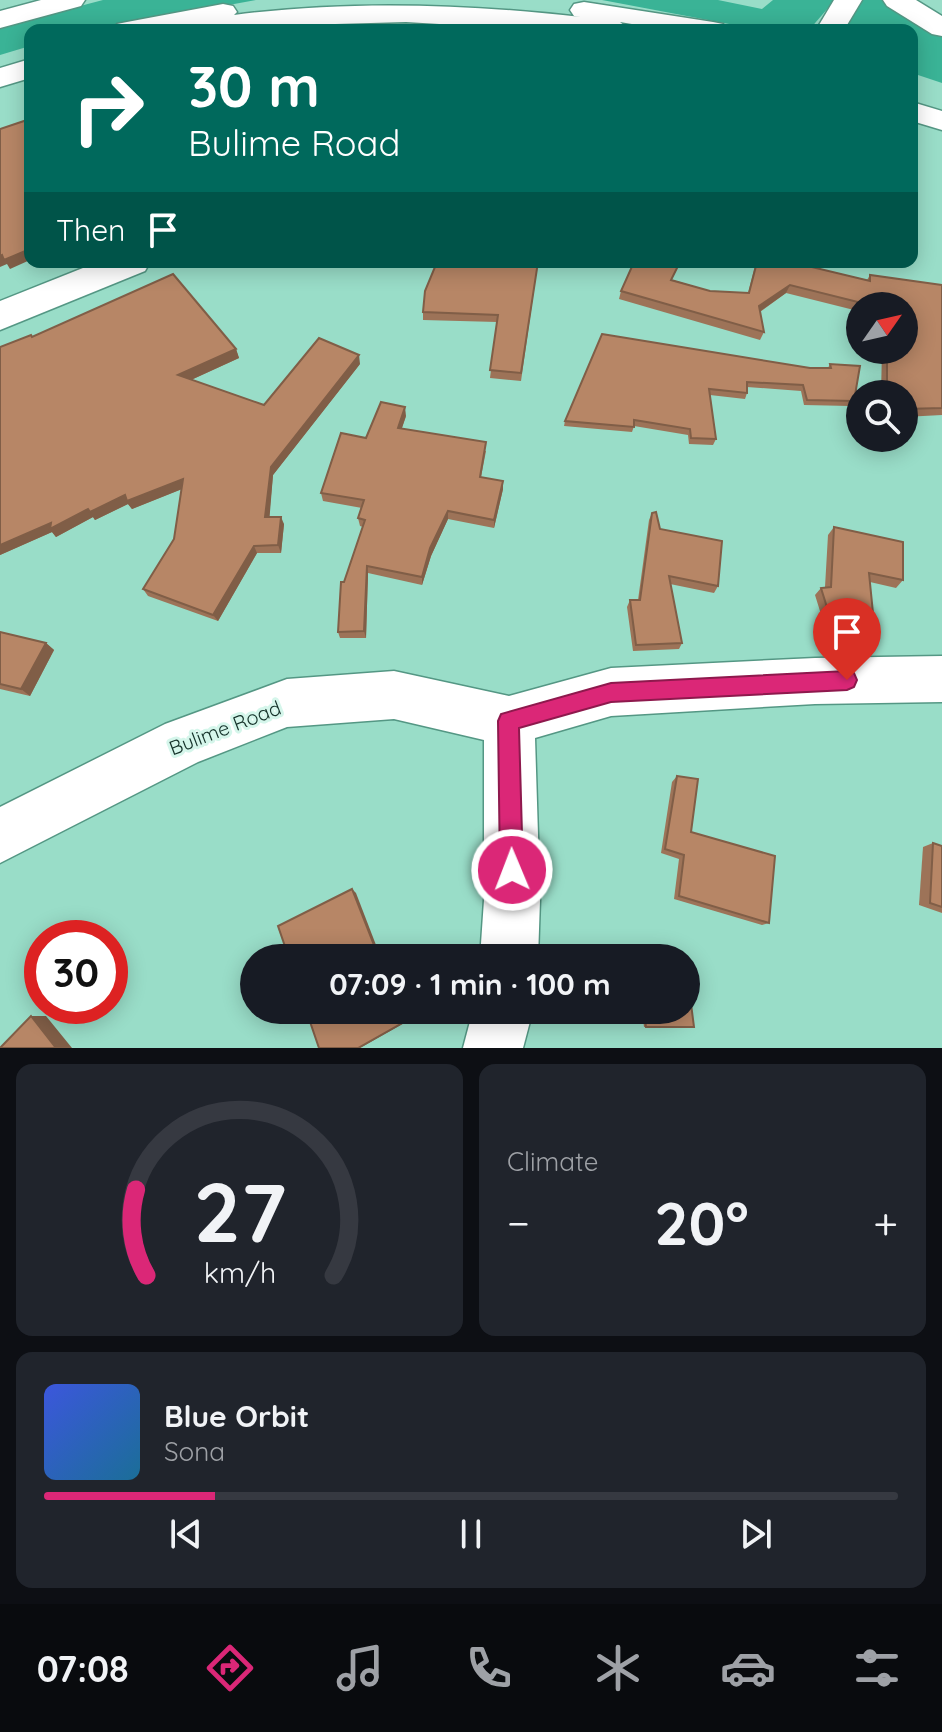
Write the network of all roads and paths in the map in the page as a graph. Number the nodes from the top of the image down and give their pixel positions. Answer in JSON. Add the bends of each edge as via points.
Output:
{"nodes":[{"id":1,"x":71,"y":0,"type":"edge"},
{"id":2,"x":339,"y":0,"type":"edge"},
{"id":3,"x":490,"y":0,"type":"edge"},
{"id":4,"x":848,"y":0,"type":"edge"},
{"id":5,"x":897,"y":0,"type":"edge"},
{"id":6,"x":0,"y":20,"type":"edge"},
{"id":7,"x":157,"y":24,"type":"edge"},
{"id":8,"x":239,"y":24,"type":"edge"},
{"id":9,"x":562,"y":24,"type":"edge"},
{"id":10,"x":680,"y":24,"type":"edge"},
{"id":11,"x":834,"y":24,"type":"edge"},
{"id":12,"x":942,"y":28,"type":"edge"},
{"id":13,"x":24,"y":57,"type":"edge"},
{"id":14,"x":0,"y":64,"type":"edge"},
{"id":15,"x":24,"y":70,"type":"edge"},
{"id":16,"x":0,"y":78,"type":"edge"},
{"id":17,"x":918,"y":91,"type":"edge"},
{"id":18,"x":942,"y":99,"type":"edge"},
{"id":19,"x":918,"y":113,"type":"edge"},
{"id":20,"x":942,"y":121,"type":"edge"},
{"id":21,"x":117,"y":268,"type":"edge"},
{"id":22,"x":0,"y":316,"type":"edge"},
{"id":23,"x":942,"y":679,"type":"edge"},
{"id":24,"x":509,"y":721,"type":"junction"},
{"id":25,"x":0,"y":836,"type":"edge"},
{"id":26,"x":510,"y":944,"type":"edge"},
{"id":27,"x":499,"y":1024,"type":"edge"},
{"id":28,"x":493,"y":1048,"type":"edge"}],
"edges":[{"from":1,"to":6,"type":"main road"},
{"from":2,"to":7,"type":"main road"},
{"from":3,"to":10,"type":"main road"},
{"from":4,"to":11,"type":"main road"},
{"from":5,"to":12,"type":"main road"},
{"from":8,"to":9,"type":"main road","via":[[439,14]]},
{"from":13,"to":14,"type":"main road"},
{"from":15,"to":16,"type":"main road"},
{"from":17,"to":18,"type":"main road"},
{"from":19,"to":20,"type":"main road"},
{"from":21,"to":22,"type":"main road"},
{"from":23,"to":24,"type":"main road","name":"Bulime Road","via":[[611,692]]},
{"from":24,"to":25,"type":"main road","name":"Bulime Road","via":[[394,695],[287,703],[183,742]]},
{"from":24,"to":26,"type":"main road"},
{"from":27,"to":28,"type":"main road"}]}
